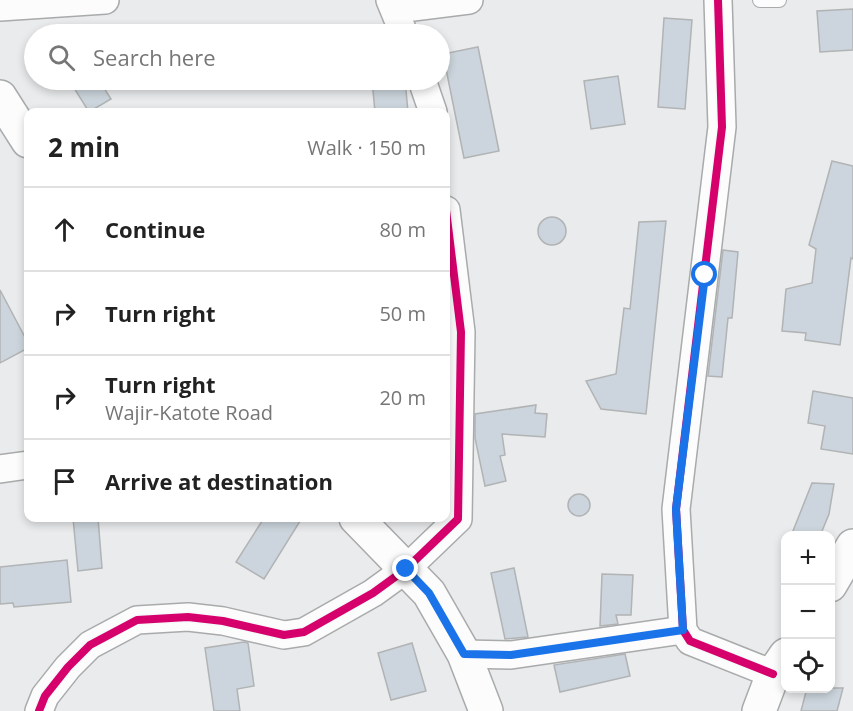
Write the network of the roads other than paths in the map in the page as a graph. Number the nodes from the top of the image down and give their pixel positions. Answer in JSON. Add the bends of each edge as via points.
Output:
{"nodes":[{"id":1,"x":105,"y":0,"type":"edge"},
{"id":2,"x":390,"y":0,"type":"edge"},
{"id":3,"x":398,"y":0,"type":"edge"},
{"id":4,"x":469,"y":0,"type":"edge"},
{"id":5,"x":718,"y":0,"type":"edge"},
{"id":6,"x":760,"y":0,"type":"edge"},
{"id":7,"x":778,"y":0,"type":"edge"},
{"id":8,"x":0,"y":7,"type":"edge"},
{"id":9,"x":400,"y":24,"type":"edge"},
{"id":10,"x":425,"y":90,"type":"edge"},
{"id":11,"x":0,"y":97,"type":"edge"},
{"id":12,"x":432,"y":108,"type":"edge"},
{"id":13,"x":24,"y":135,"type":"edge"},
{"id":14,"x":450,"y":243,"type":"edge"},
{"id":15,"x":24,"y":466,"type":"edge"},
{"id":16,"x":0,"y":469,"type":"edge"},
{"id":17,"x":360,"y":522,"type":"edge"},
{"id":18,"x":853,"y":546,"type":"edge"},
{"id":19,"x":406,"y":569,"type":"junction"},
{"id":20,"x":835,"y":578,"type":"edge"},
{"id":21,"x":683,"y":630,"type":"junction"},
{"id":22,"x":464,"y":654,"type":"junction"},
{"id":23,"x":779,"y":665,"type":"edge"},
{"id":24,"x":39,"y":711,"type":"edge"},
{"id":25,"x":486,"y":711,"type":"edge"},
{"id":26,"x":759,"y":711,"type":"edge"}],
"edges":[{"from":1,"to":8,"type":"street"},
{"from":2,"to":9,"type":"street"},
{"from":3,"to":4,"type":"street","via":[[413,7]]},
{"from":5,"to":21,"type":"street","via":[[722,127],[676,509]]},
{"from":6,"to":7,"type":"lane"},
{"from":10,"to":12,"type":"street"},
{"from":11,"to":13,"type":"street"},
{"from":14,"to":19,"type":"street","via":[[461,332],[458,519]]},
{"from":15,"to":16,"type":"street"},
{"from":17,"to":19,"type":"street"},
{"from":18,"to":20,"type":"street"},
{"from":19,"to":22,"type":"street","via":[[429,593]]},
{"from":19,"to":24,"type":"street","via":[[374,593],[304,632],[284,635],[188,617],[137,620],[90,645],[45,696]]},
{"from":21,"to":22,"type":"street","via":[[511,655]]},
{"from":21,"to":23,"type":"street","via":[[690,641]]},
{"from":22,"to":25,"type":"street"},
{"from":23,"to":26,"type":"street"}]}
